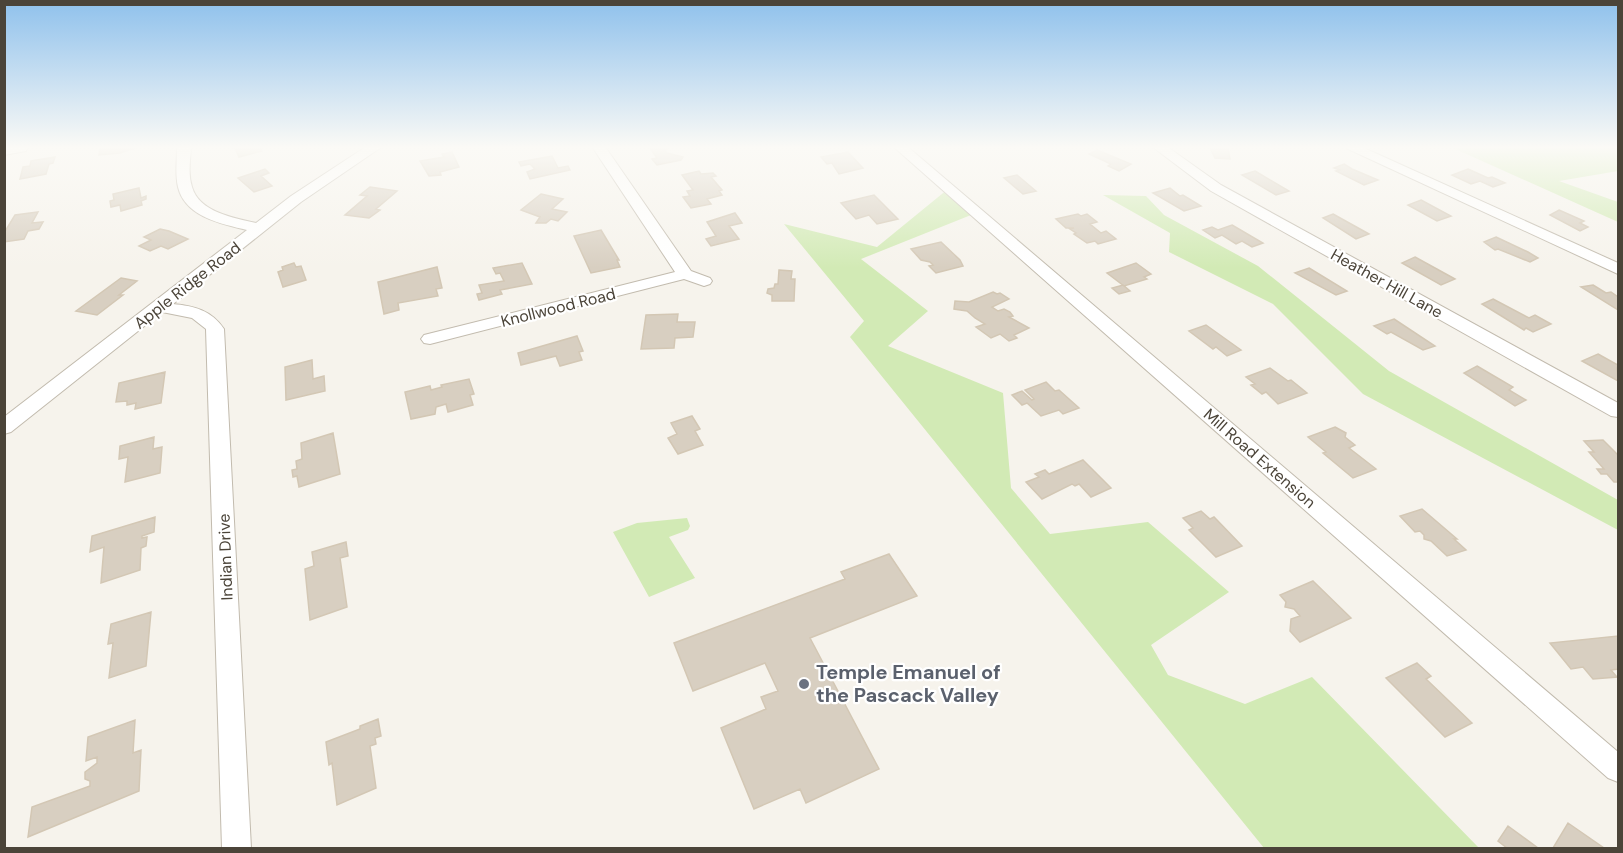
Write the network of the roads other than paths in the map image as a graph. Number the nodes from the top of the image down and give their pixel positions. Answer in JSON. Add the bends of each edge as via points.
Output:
{"nodes":[{"id":1,"x":186,"y":188,"type":"edge"},
{"id":2,"x":313,"y":188,"type":"edge"},
{"id":3,"x":626,"y":188,"type":"edge"},
{"id":4,"x":947,"y":188,"type":"edge"},
{"id":5,"x":1216,"y":188,"type":"edge"},
{"id":6,"x":1440,"y":188,"type":"edge"},
{"id":7,"x":260,"y":228,"type":"junction"},
{"id":8,"x":1618,"y":269,"type":"edge"},
{"id":9,"x":685,"y":274,"type":"junction"},
{"id":10,"x":704,"y":281,"type":"dead end"},
{"id":11,"x":158,"y":307,"type":"junction"},
{"id":12,"x":430,"y":339,"type":"dead end"},
{"id":13,"x":1618,"y":411,"type":"edge"},
{"id":14,"x":4,"y":427,"type":"edge"},
{"id":15,"x":1618,"y":769,"type":"edge"},
{"id":16,"x":237,"y":849,"type":"edge"}],
"edges":[{"from":1,"to":7,"type":"street","via":[[190,198],[209,213]]},
{"from":2,"to":7,"type":"street","name":"Apple Ridge Road"},
{"from":3,"to":9,"type":"street"},
{"from":4,"to":15,"type":"street","name":"Mill Road Extension"},
{"from":5,"to":13,"type":"street","name":"Heather Hill Lane"},
{"from":6,"to":8,"type":"street"},
{"from":7,"to":11,"type":"street","name":"Apple Ridge Road"},
{"from":9,"to":10,"type":"street"},
{"from":9,"to":12,"type":"street","name":"Knollwood Road"},
{"from":11,"to":14,"type":"street","name":"Apple Ridge Road"},
{"from":11,"to":16,"type":"street","name":"Indian Drive","via":[[197,314],[211,321],[215,329]]}]}
